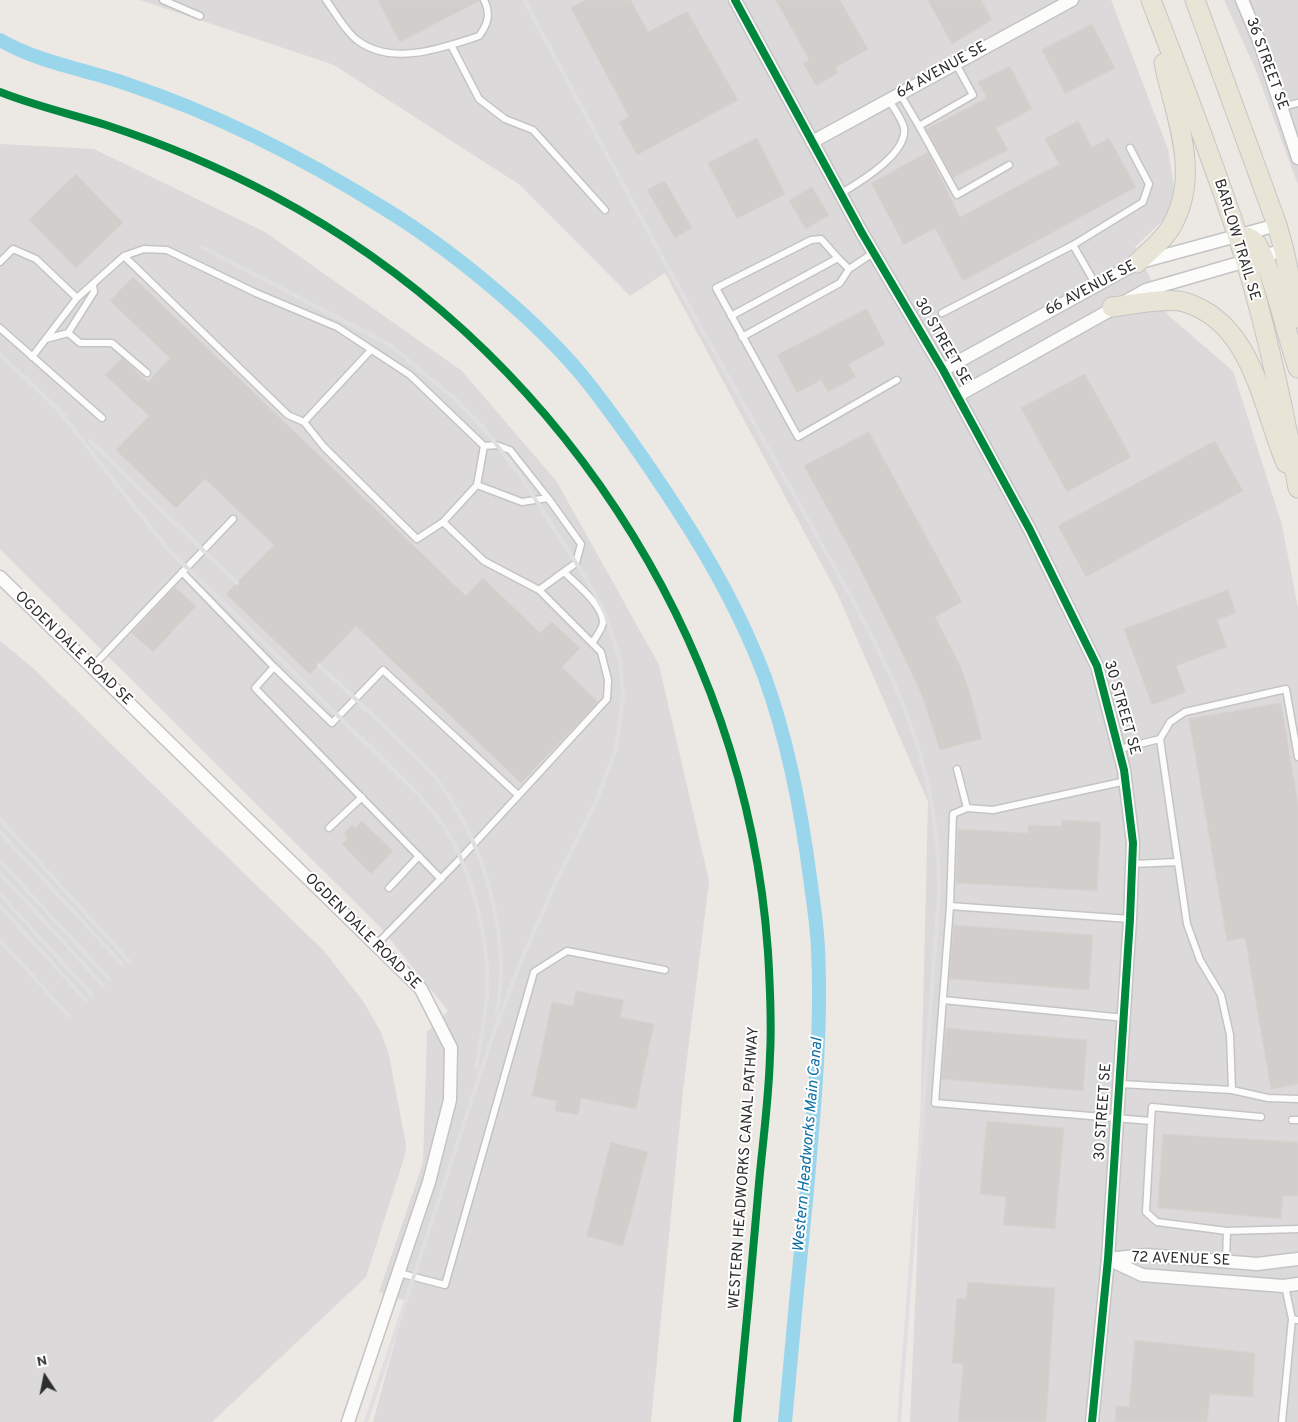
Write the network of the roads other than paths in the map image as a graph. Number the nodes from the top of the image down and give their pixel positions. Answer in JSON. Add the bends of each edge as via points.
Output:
{"nodes":[{"id":1,"x":163,"y":0,"type":"edge"},
{"id":2,"x":326,"y":0,"type":"edge"},
{"id":3,"x":484,"y":0,"type":"edge"},
{"id":4,"x":735,"y":0,"type":"edge"},
{"id":5,"x":1072,"y":0,"type":"edge"},
{"id":6,"x":1151,"y":0,"type":"edge"},
{"id":7,"x":1194,"y":0,"type":"edge"},
{"id":8,"x":1242,"y":0,"type":"edge"},
{"id":9,"x":200,"y":16,"type":"dead end"},
{"id":10,"x":451,"y":45,"type":"junction"},
{"id":11,"x":956,"y":64,"type":"junction"},
{"id":12,"x":894,"y":97,"type":"junction"},
{"id":13,"x":1298,"y":103,"type":"edge"},
{"id":14,"x":1282,"y":107,"type":"junction"},
{"id":15,"x":918,"y":126,"type":"junction"},
{"id":16,"x":812,"y":142,"type":"junction"},
{"id":17,"x":1130,"y":148,"type":"dead end"},
{"id":18,"x":1298,"y":158,"type":"edge"},
{"id":19,"x":1009,"y":165,"type":"dead end"},
{"id":20,"x":840,"y":194,"type":"junction"},
{"id":21,"x":605,"y":210,"type":"dead end"},
{"id":22,"x":1276,"y":225,"type":"junction"},
{"id":23,"x":1237,"y":235,"type":"junction"},
{"id":24,"x":1073,"y":245,"type":"junction"},
{"id":25,"x":1284,"y":250,"type":"junction"},
{"id":26,"x":874,"y":253,"type":"junction"},
{"id":27,"x":124,"y":256,"type":"junction"},
{"id":28,"x":838,"y":258,"type":"junction"},
{"id":29,"x":1254,"y":259,"type":"junction"},
{"id":30,"x":0,"y":262,"type":"edge"},
{"id":31,"x":1137,"y":263,"type":"junction"},
{"id":32,"x":849,"y":269,"type":"junction"},
{"id":33,"x":93,"y":284,"type":"junction"},
{"id":34,"x":1096,"y":285,"type":"junction"},
{"id":35,"x":77,"y":298,"type":"junction"},
{"id":36,"x":1112,"y":307,"type":"junction"},
{"id":37,"x":942,"y":313,"type":"dead end"},
{"id":38,"x":731,"y":316,"type":"junction"},
{"id":39,"x":1298,"y":318,"type":"edge"},
{"id":40,"x":0,"y":328,"type":"edge"},
{"id":41,"x":68,"y":333,"type":"junction"},
{"id":42,"x":742,"y":336,"type":"junction"},
{"id":43,"x":46,"y":339,"type":"junction"},
{"id":44,"x":372,"y":350,"type":"junction"},
{"id":45,"x":32,"y":357,"type":"junction"},
{"id":46,"x":1298,"y":368,"type":"edge"},
{"id":47,"x":943,"y":370,"type":"junction"},
{"id":48,"x":146,"y":373,"type":"dead end"},
{"id":49,"x":897,"y":380,"type":"dead end"},
{"id":50,"x":957,"y":396,"type":"junction"},
{"id":51,"x":102,"y":418,"type":"dead end"},
{"id":52,"x":304,"y":422,"type":"junction"},
{"id":53,"x":484,"y":446,"type":"junction"},
{"id":54,"x":477,"y":485,"type":"junction"},
{"id":55,"x":1298,"y":489,"type":"edge"},
{"id":56,"x":548,"y":498,"type":"junction"},
{"id":57,"x":233,"y":519,"type":"dead end"},
{"id":58,"x":443,"y":522,"type":"junction"},
{"id":59,"x":182,"y":572,"type":"junction"},
{"id":60,"x":564,"y":572,"type":"junction"},
{"id":61,"x":0,"y":577,"type":"edge"},
{"id":62,"x":539,"y":590,"type":"junction"},
{"id":63,"x":592,"y":643,"type":"junction"},
{"id":64,"x":274,"y":666,"type":"junction"},
{"id":65,"x":92,"y":667,"type":"junction"},
{"id":66,"x":1160,"y":739,"type":"junction"},
{"id":67,"x":1119,"y":750,"type":"junction"},
{"id":68,"x":1298,"y":757,"type":"edge"},
{"id":69,"x":957,"y":769,"type":"dead end"},
{"id":70,"x":1126,"y":781,"type":"junction"},
{"id":71,"x":518,"y":796,"type":"junction"},
{"id":72,"x":362,"y":797,"type":"junction"},
{"id":73,"x":967,"y":808,"type":"junction"},
{"id":74,"x":329,"y":828,"type":"dead end"},
{"id":75,"x":419,"y":856,"type":"junction"},
{"id":76,"x":1178,"y":862,"type":"junction"},
{"id":77,"x":1132,"y":864,"type":"junction"},
{"id":78,"x":441,"y":879,"type":"junction"},
{"id":79,"x":389,"y":888,"type":"dead end"},
{"id":80,"x":950,"y":906,"type":"junction"},
{"id":81,"x":1130,"y":919,"type":"junction"},
{"id":82,"x":376,"y":945,"type":"junction"},
{"id":83,"x":665,"y":970,"type":"dead end"},
{"id":84,"x":943,"y":1000,"type":"junction"},
{"id":85,"x":1125,"y":1018,"type":"junction"},
{"id":86,"x":1120,"y":1084,"type":"junction"},
{"id":87,"x":1232,"y":1090,"type":"junction"},
{"id":88,"x":1298,"y":1099,"type":"edge"},
{"id":89,"x":1261,"y":1117,"type":"dead end"},
{"id":90,"x":1118,"y":1118,"type":"junction"},
{"id":91,"x":1151,"y":1121,"type":"junction"},
{"id":92,"x":1298,"y":1229,"type":"edge"},
{"id":93,"x":1227,"y":1231,"type":"junction"},
{"id":94,"x":1108,"y":1259,"type":"junction"},
{"id":95,"x":1298,"y":1259,"type":"edge"},
{"id":96,"x":1226,"y":1261,"type":"junction"},
{"id":97,"x":399,"y":1272,"type":"junction"},
{"id":98,"x":1292,"y":1285,"type":"edge"},
{"id":99,"x":1295,"y":1319,"type":"edge"},
{"id":100,"x":348,"y":1422,"type":"edge"},
{"id":101,"x":1092,"y":1422,"type":"edge"},
{"id":102,"x":1282,"y":1422,"type":"edge"}],
"edges":[{"from":1,"to":9,"type":"lane"},
{"from":2,"to":10,"type":"lane","via":[[356,40],[384,53],[417,53]]},
{"from":3,"to":10,"type":"lane","via":[[488,23],[479,36]]},
{"from":4,"to":16,"type":"street","name":"30 STREET SE"},
{"from":5,"to":11,"type":"street","name":"64 AVENUE SE"},
{"from":6,"to":23,"type":"main road","name":"BARLOW TRAIL SE"},
{"from":6,"to":31,"type":"main road","via":[[1183,136],[1186,173],[1184,197],[1170,229]]},
{"from":7,"to":22,"type":"main road"},
{"from":8,"to":14,"type":"street","name":"36 STREET SE"},
{"from":10,"to":21,"type":"lane","via":[[479,99],[506,118],[533,130]]},
{"from":11,"to":12,"type":"street","name":"64 AVENUE SE"},
{"from":11,"to":15,"type":"lane","via":[[973,95]]},
{"from":12,"to":15,"type":"lane"},
{"from":12,"to":16,"type":"street","name":"64 AVENUE SE"},
{"from":12,"to":20,"type":"lane","via":[[904,126],[900,142],[874,172]]},
{"from":13,"to":14,"type":"lane"},
{"from":14,"to":18,"type":"street","name":"36 STREET SE"},
{"from":15,"to":19,"type":"lane","via":[[956,195]]},
{"from":16,"to":20,"type":"street","name":"30 STREET SE"},
{"from":17,"to":24,"type":"lane","via":[[1149,184],[1143,202]]},
{"from":20,"to":26,"type":"street","name":"30 STREET SE"},
{"from":22,"to":23,"type":"street","name":"66 AVENUE SE"},
{"from":22,"to":25,"type":"main road"},
{"from":23,"to":29,"type":"main road","name":"BARLOW TRAIL SE"},
{"from":23,"to":31,"type":"street","name":"66 AVENUE SE"},
{"from":24,"to":34,"type":"lane"},
{"from":24,"to":37,"type":"lane"},
{"from":25,"to":29,"type":"street","name":"66 AVENUE SE"},
{"from":25,"to":39,"type":"main road"},
{"from":26,"to":32,"type":"lane"},
{"from":26,"to":47,"type":"street","name":"30 STREET SE"},
{"from":27,"to":33,"type":"lane"},
{"from":27,"to":44,"type":"lane","via":[[144,248],[167,250],[256,294],[337,327]]},
{"from":27,"to":52,"type":"lane","via":[[288,415]]},
{"from":28,"to":32,"type":"lane"},
{"from":28,"to":38,"type":"lane"},
{"from":28,"to":38,"type":"lane","via":[[821,239],[811,240],[716,288]]},
{"from":29,"to":36,"type":"street","name":"66 AVENUE SE","via":[[1146,290]]},
{"from":29,"to":46,"type":"main road"},
{"from":29,"to":55,"type":"main road","name":"BARLOW TRAIL SE"},
{"from":30,"to":35,"type":"lane","via":[[13,249],[36,259]]},
{"from":31,"to":34,"type":"street","name":"66 AVENUE SE"},
{"from":32,"to":42,"type":"lane","via":[[840,284]]},
{"from":33,"to":35,"type":"lane"},
{"from":33,"to":41,"type":"lane","via":[[94,292]]},
{"from":34,"to":47,"type":"street","name":"66 AVENUE SE"},
{"from":35,"to":43,"type":"lane"},
{"from":36,"to":50,"type":"street","name":"66 AVENUE SE"},
{"from":36,"to":55,"type":"main road","via":[[1183,302],[1222,325],[1239,344],[1256,376],[1267,416]]},
{"from":38,"to":42,"type":"lane"},
{"from":40,"to":45,"type":"lane"},
{"from":41,"to":43,"type":"lane"},
{"from":41,"to":48,"type":"lane","via":[[80,343],[112,343]]},
{"from":42,"to":49,"type":"lane","via":[[798,437]]},
{"from":43,"to":45,"type":"lane"},
{"from":44,"to":52,"type":"lane"},
{"from":44,"to":53,"type":"lane","via":[[410,375]]},
{"from":45,"to":51,"type":"lane"},
{"from":47,"to":50,"type":"street","name":"30 STREET SE"},
{"from":50,"to":67,"type":"street","name":"30 STREET SE","via":[[1030,530],[1097,666]]},
{"from":52,"to":58,"type":"lane","via":[[324,447],[417,539]]},
{"from":53,"to":54,"type":"lane"},
{"from":53,"to":56,"type":"lane","via":[[496,445],[510,450]]},
{"from":54,"to":56,"type":"lane","via":[[522,502]]},
{"from":54,"to":58,"type":"lane"},
{"from":56,"to":60,"type":"lane","via":[[581,544],[576,563]]},
{"from":57,"to":59,"type":"lane"},
{"from":58,"to":62,"type":"lane","via":[[484,561]]},
{"from":59,"to":64,"type":"lane"},
{"from":59,"to":65,"type":"lane"},
{"from":60,"to":62,"type":"lane"},
{"from":60,"to":63,"type":"lane","via":[[602,613],[603,623]]},
{"from":61,"to":65,"type":"street","name":"OGDEN DALE ROAD SE"},
{"from":62,"to":63,"type":"lane"},
{"from":63,"to":71,"type":"lane","via":[[601,652],[606,670],[607,699]]},
{"from":64,"to":71,"type":"lane","via":[[332,723],[383,670]]},
{"from":64,"to":72,"type":"lane","via":[[255,688]]},
{"from":65,"to":82,"type":"street","name":"OGDEN DALE ROAD SE"},
{"from":66,"to":67,"type":"lane"},
{"from":66,"to":68,"type":"lane","via":[[1170,722],[1185,712],[1286,689]]},
{"from":66,"to":76,"type":"lane"},
{"from":67,"to":70,"type":"street","name":"30 STREET SE"},
{"from":69,"to":73,"type":"lane"},
{"from":70,"to":73,"type":"lane","via":[[993,810]]},
{"from":70,"to":77,"type":"street","name":"30 STREET SE","via":[[1134,842]]},
{"from":71,"to":78,"type":"lane"},
{"from":72,"to":74,"type":"lane"},
{"from":72,"to":75,"type":"lane"},
{"from":73,"to":80,"type":"lane","via":[[953,814]]},
{"from":75,"to":78,"type":"lane"},
{"from":75,"to":79,"type":"lane"},
{"from":76,"to":77,"type":"lane"},
{"from":76,"to":87,"type":"lane","via":[[1187,924],[1200,960],[1221,995],[1230,1035]]},
{"from":77,"to":81,"type":"street","name":"30 STREET SE"},
{"from":78,"to":82,"type":"lane"},
{"from":80,"to":81,"type":"lane"},
{"from":80,"to":84,"type":"lane"},
{"from":81,"to":85,"type":"street","name":"30 STREET SE"},
{"from":82,"to":97,"type":"street","name":"OGDEN DALE ROAD SE","via":[[421,989],[451,1048],[450,1100],[430,1182]]},
{"from":83,"to":97,"type":"lane","via":[[567,951],[534,972],[445,1284]]},
{"from":84,"to":85,"type":"lane"},
{"from":84,"to":90,"type":"lane","via":[[935,1103]]},
{"from":85,"to":86,"type":"street","name":"30 STREET SE"},
{"from":86,"to":87,"type":"lane"},
{"from":86,"to":90,"type":"street","name":"30 STREET SE"},
{"from":87,"to":88,"type":"lane","via":[[1268,1098]]},
{"from":89,"to":91,"type":"lane","via":[[1152,1107]]},
{"from":90,"to":91,"type":"lane"},
{"from":90,"to":94,"type":"street","name":"30 STREET SE"},
{"from":91,"to":93,"type":"lane","via":[[1146,1212],[1157,1222]]},
{"from":92,"to":93,"type":"lane"},
{"from":93,"to":96,"type":"lane"},
{"from":94,"to":96,"type":"street","name":"72 AVENUE SE","via":[[1146,1255]]},
{"from":94,"to":98,"type":"street","name":"72 AVENUE SE","via":[[1142,1276]]},
{"from":94,"to":101,"type":"street","name":"30 STREET SE"},
{"from":95,"to":96,"type":"street","name":"72 AVENUE SE","via":[[1257,1264]]},
{"from":97,"to":100,"type":"street","name":"OGDEN DALE ROAD SE"},
{"from":98,"to":99,"type":"lane"},
{"from":99,"to":102,"type":"lane"}]}
